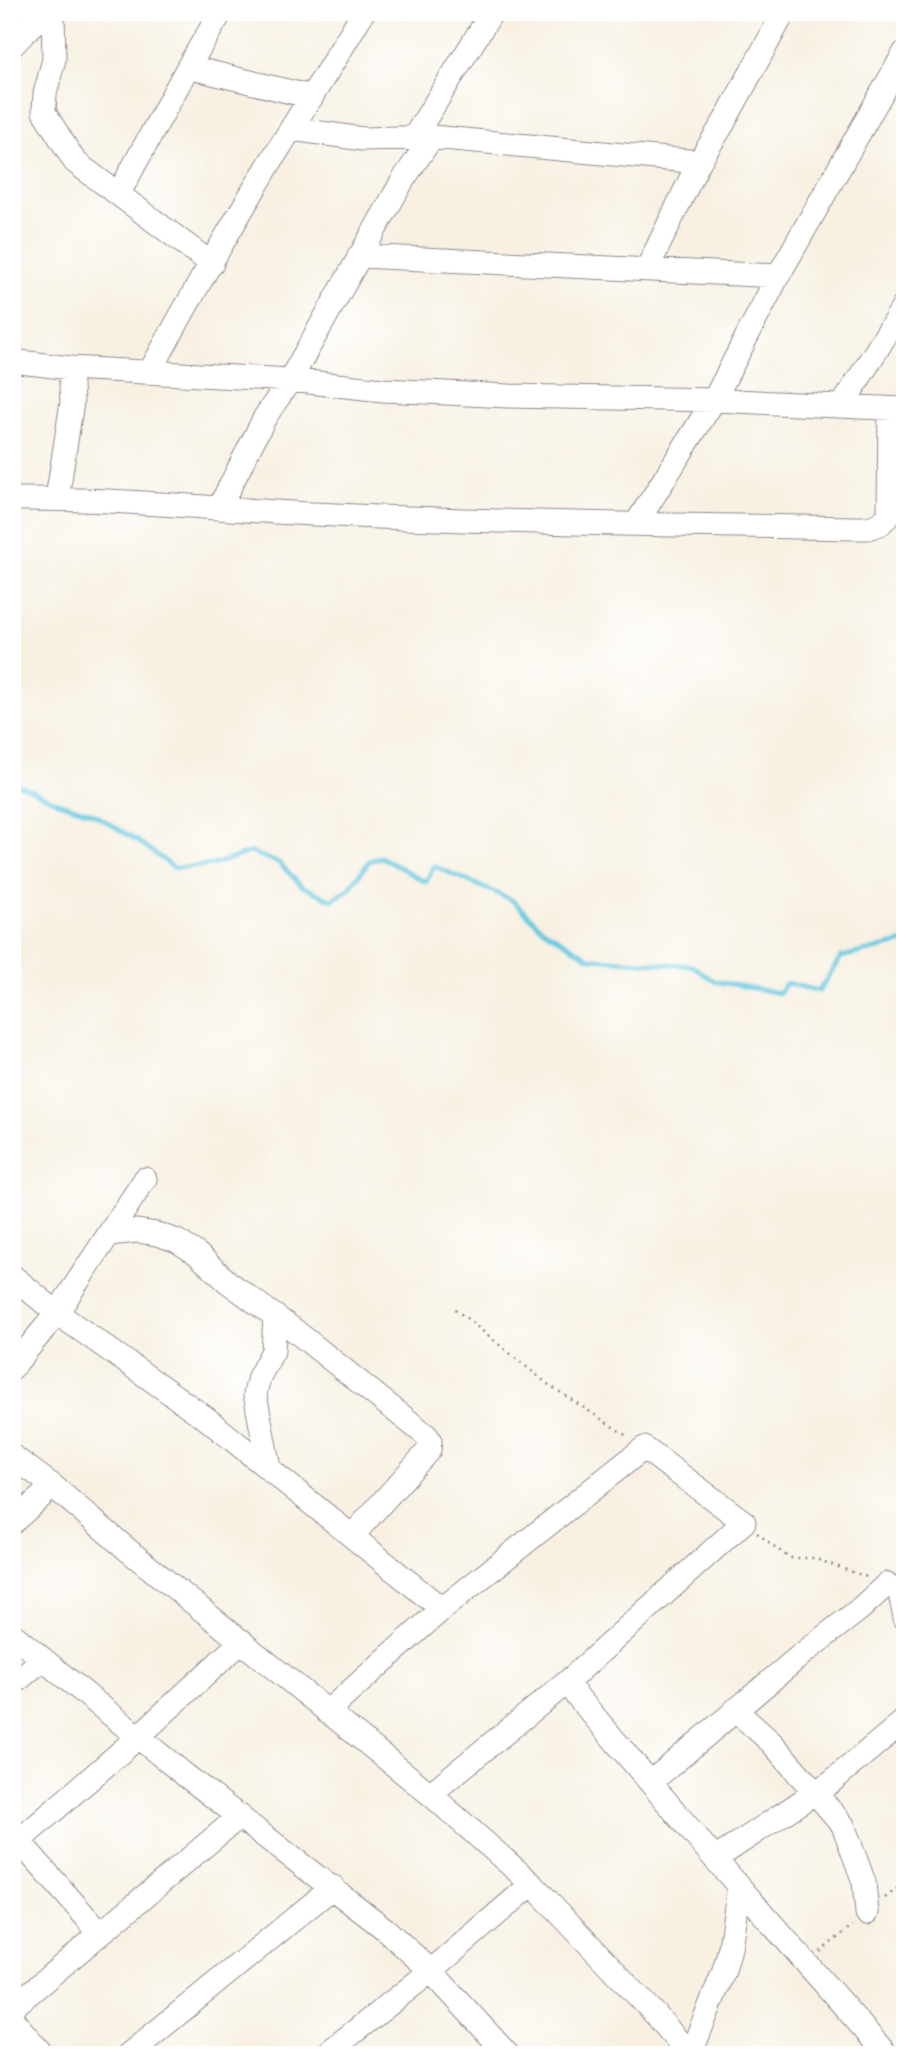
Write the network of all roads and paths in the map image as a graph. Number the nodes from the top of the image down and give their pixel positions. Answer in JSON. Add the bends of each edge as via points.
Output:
{"nodes":[{"id":1,"x":44,"y":12,"type":"edge"},
{"id":2,"x":53,"y":12,"type":"edge"},
{"id":3,"x":221,"y":12,"type":"edge"},
{"id":4,"x":363,"y":12,"type":"edge"},
{"id":5,"x":492,"y":12,"type":"edge"},
{"id":6,"x":784,"y":12,"type":"edge"},
{"id":7,"x":12,"y":47,"type":"edge"},
{"id":8,"x":905,"y":52,"type":"edge"},
{"id":9,"x":188,"y":67,"type":"junction"},
{"id":10,"x":312,"y":97,"type":"junction"},
{"id":11,"x":292,"y":129,"type":"junction"},
{"id":12,"x":423,"y":137,"type":"junction"},
{"id":13,"x":699,"y":162,"type":"junction"},
{"id":14,"x":119,"y":193,"type":"junction"},
{"id":15,"x":359,"y":256,"type":"junction"},
{"id":16,"x":212,"y":264,"type":"junction"},
{"id":17,"x":647,"y":269,"type":"junction"},
{"id":18,"x":778,"y":276,"type":"junction"},
{"id":19,"x":905,"y":304,"type":"edge"},
{"id":20,"x":12,"y":361,"type":"edge"},
{"id":21,"x":70,"y":369,"type":"junction"},
{"id":22,"x":150,"y":372,"type":"junction"},
{"id":23,"x":290,"y":380,"type":"junction"},
{"id":24,"x":714,"y":400,"type":"junction"},
{"id":25,"x":842,"y":406,"type":"junction"},
{"id":26,"x":897,"y":409,"type":"edge"},
{"id":27,"x":12,"y":499,"type":"edge"},
{"id":28,"x":57,"y":499,"type":"junction"},
{"id":29,"x":220,"y":506,"type":"junction"},
{"id":30,"x":636,"y":524,"type":"junction"},
{"id":31,"x":145,"y":1179,"type":"dead end"},
{"id":32,"x":109,"y":1234,"type":"junction"},
{"id":33,"x":12,"y":1276,"type":"edge"},
{"id":34,"x":455,"y":1309,"type":"dead end"},
{"id":35,"x":57,"y":1313,"type":"junction"},
{"id":36,"x":275,"y":1316,"type":"junction"},
{"id":37,"x":12,"y":1368,"type":"edge"},
{"id":38,"x":644,"y":1448,"type":"junction"},
{"id":39,"x":12,"y":1456,"type":"edge"},
{"id":40,"x":269,"y":1468,"type":"junction"},
{"id":41,"x":54,"y":1486,"type":"junction"},
{"id":42,"x":744,"y":1521,"type":"junction"},
{"id":43,"x":12,"y":1522,"type":"edge"},
{"id":44,"x":352,"y":1536,"type":"junction"},
{"id":45,"x":896,"y":1584,"type":"edge"},
{"id":46,"x":442,"y":1609,"type":"junction"},
{"id":47,"x":905,"y":1618,"type":"edge"},
{"id":48,"x":12,"y":1634,"type":"edge"},
{"id":49,"x":242,"y":1641,"type":"junction"},
{"id":50,"x":43,"y":1659,"type":"junction"},
{"id":51,"x":566,"y":1684,"type":"junction"},
{"id":52,"x":12,"y":1685,"type":"edge"},
{"id":53,"x":735,"y":1710,"type":"junction"},
{"id":54,"x":327,"y":1712,"type":"junction"},
{"id":55,"x":905,"y":1720,"type":"edge"},
{"id":56,"x":138,"y":1737,"type":"junction"},
{"id":57,"x":651,"y":1782,"type":"junction"},
{"id":58,"x":813,"y":1793,"type":"junction"},
{"id":59,"x":430,"y":1794,"type":"junction"},
{"id":60,"x":240,"y":1816,"type":"junction"},
{"id":61,"x":16,"y":1844,"type":"edge"},
{"id":62,"x":715,"y":1859,"type":"junction"},
{"id":63,"x":532,"y":1884,"type":"junction"},
{"id":64,"x":738,"y":1885,"type":"junction"},
{"id":65,"x":333,"y":1887,"type":"junction"},
{"id":66,"x":867,"y":1913,"type":"dead end"},
{"id":67,"x":100,"y":1933,"type":"junction"},
{"id":68,"x":431,"y":1971,"type":"junction"},
{"id":69,"x":12,"y":2008,"type":"edge"},
{"id":70,"x":12,"y":2019,"type":"edge"},
{"id":71,"x":905,"y":2042,"type":"edge"},
{"id":72,"x":43,"y":2055,"type":"edge"},
{"id":73,"x":128,"y":2055,"type":"edge"},
{"id":74,"x":325,"y":2055,"type":"edge"},
{"id":75,"x":508,"y":2055,"type":"edge"},
{"id":76,"x":690,"y":2055,"type":"edge"},
{"id":77,"x":888,"y":2055,"type":"edge"}],
"edges":[{"from":1,"to":7,"type":"street"},
{"from":2,"to":14,"type":"street","via":[[54,59],[44,112],[75,162]]},
{"from":3,"to":9,"type":"street"},
{"from":4,"to":10,"type":"street"},
{"from":5,"to":12,"type":"street"},
{"from":6,"to":13,"type":"street"},
{"from":8,"to":18,"type":"street"},
{"from":9,"to":10,"type":"street"},
{"from":9,"to":14,"type":"street"},
{"from":10,"to":11,"type":"street"},
{"from":11,"to":12,"type":"street","via":[[363,139]]},
{"from":11,"to":16,"type":"street"},
{"from":12,"to":13,"type":"street"},
{"from":12,"to":15,"type":"street"},
{"from":13,"to":17,"type":"street"},
{"from":14,"to":16,"type":"street"},
{"from":15,"to":17,"type":"street"},
{"from":15,"to":23,"type":"street"},
{"from":16,"to":22,"type":"street"},
{"from":17,"to":18,"type":"street"},
{"from":18,"to":24,"type":"street"},
{"from":19,"to":25,"type":"street"},
{"from":20,"to":21,"type":"street"},
{"from":21,"to":22,"type":"street"},
{"from":21,"to":28,"type":"street","via":[[72,402]]},
{"from":22,"to":23,"type":"street"},
{"from":23,"to":24,"type":"street","via":[[509,396]]},
{"from":23,"to":29,"type":"street","via":[[265,417]]},
{"from":24,"to":25,"type":"street"},
{"from":24,"to":30,"type":"street"},
{"from":25,"to":26,"type":"street"},
{"from":26,"to":30,"type":"street","via":[[889,514],[880,524],[868,528]]},
{"from":27,"to":28,"type":"street"},
{"from":28,"to":29,"type":"street"},
{"from":29,"to":30,"type":"street","via":[[312,514]]},
{"from":31,"to":32,"type":"street"},
{"from":32,"to":35,"type":"street"},
{"from":32,"to":36,"type":"street","via":[[137,1231],[177,1241]]},
{"from":33,"to":35,"type":"street"},
{"from":34,"to":38,"type":"path","via":[[549,1385]]},
{"from":35,"to":37,"type":"street"},
{"from":35,"to":40,"type":"street"},
{"from":36,"to":40,"type":"street","via":[[273,1351],[255,1394]]},
{"from":36,"to":44,"type":"street","via":[[430,1441],[429,1450]]},
{"from":38,"to":42,"type":"street"},
{"from":38,"to":46,"type":"street"},
{"from":39,"to":41,"type":"street"},
{"from":40,"to":44,"type":"street"},
{"from":41,"to":43,"type":"street"},
{"from":41,"to":49,"type":"street"},
{"from":42,"to":45,"type":"path","via":[[786,1556],[813,1558]]},
{"from":42,"to":51,"type":"street"},
{"from":44,"to":46,"type":"street"},
{"from":45,"to":47,"type":"street"},
{"from":45,"to":53,"type":"street","via":[[868,1600]]},
{"from":46,"to":54,"type":"street"},
{"from":48,"to":50,"type":"street"},
{"from":49,"to":54,"type":"street"},
{"from":49,"to":56,"type":"street"},
{"from":50,"to":52,"type":"street"},
{"from":50,"to":56,"type":"street"},
{"from":51,"to":57,"type":"street"},
{"from":51,"to":59,"type":"street"},
{"from":53,"to":57,"type":"street"},
{"from":53,"to":58,"type":"street","via":[[772,1743]]},
{"from":54,"to":59,"type":"street"},
{"from":55,"to":58,"type":"street"},
{"from":56,"to":60,"type":"street"},
{"from":56,"to":61,"type":"street"},
{"from":57,"to":62,"type":"street"},
{"from":58,"to":62,"type":"street"},
{"from":58,"to":66,"type":"street","via":[[843,1825],[864,1882]]},
{"from":59,"to":63,"type":"street"},
{"from":60,"to":65,"type":"street"},
{"from":60,"to":67,"type":"street"},
{"from":61,"to":67,"type":"street"},
{"from":62,"to":64,"type":"street"},
{"from":63,"to":68,"type":"street"},
{"from":63,"to":76,"type":"street"},
{"from":64,"to":76,"type":"street","via":[[724,1972]]},
{"from":64,"to":77,"type":"street"},
{"from":65,"to":68,"type":"street"},
{"from":65,"to":73,"type":"street"},
{"from":67,"to":69,"type":"street"},
{"from":68,"to":74,"type":"street"},
{"from":68,"to":75,"type":"street"},
{"from":70,"to":72,"type":"street"},
{"from":71,"to":77,"type":"street"}]}
